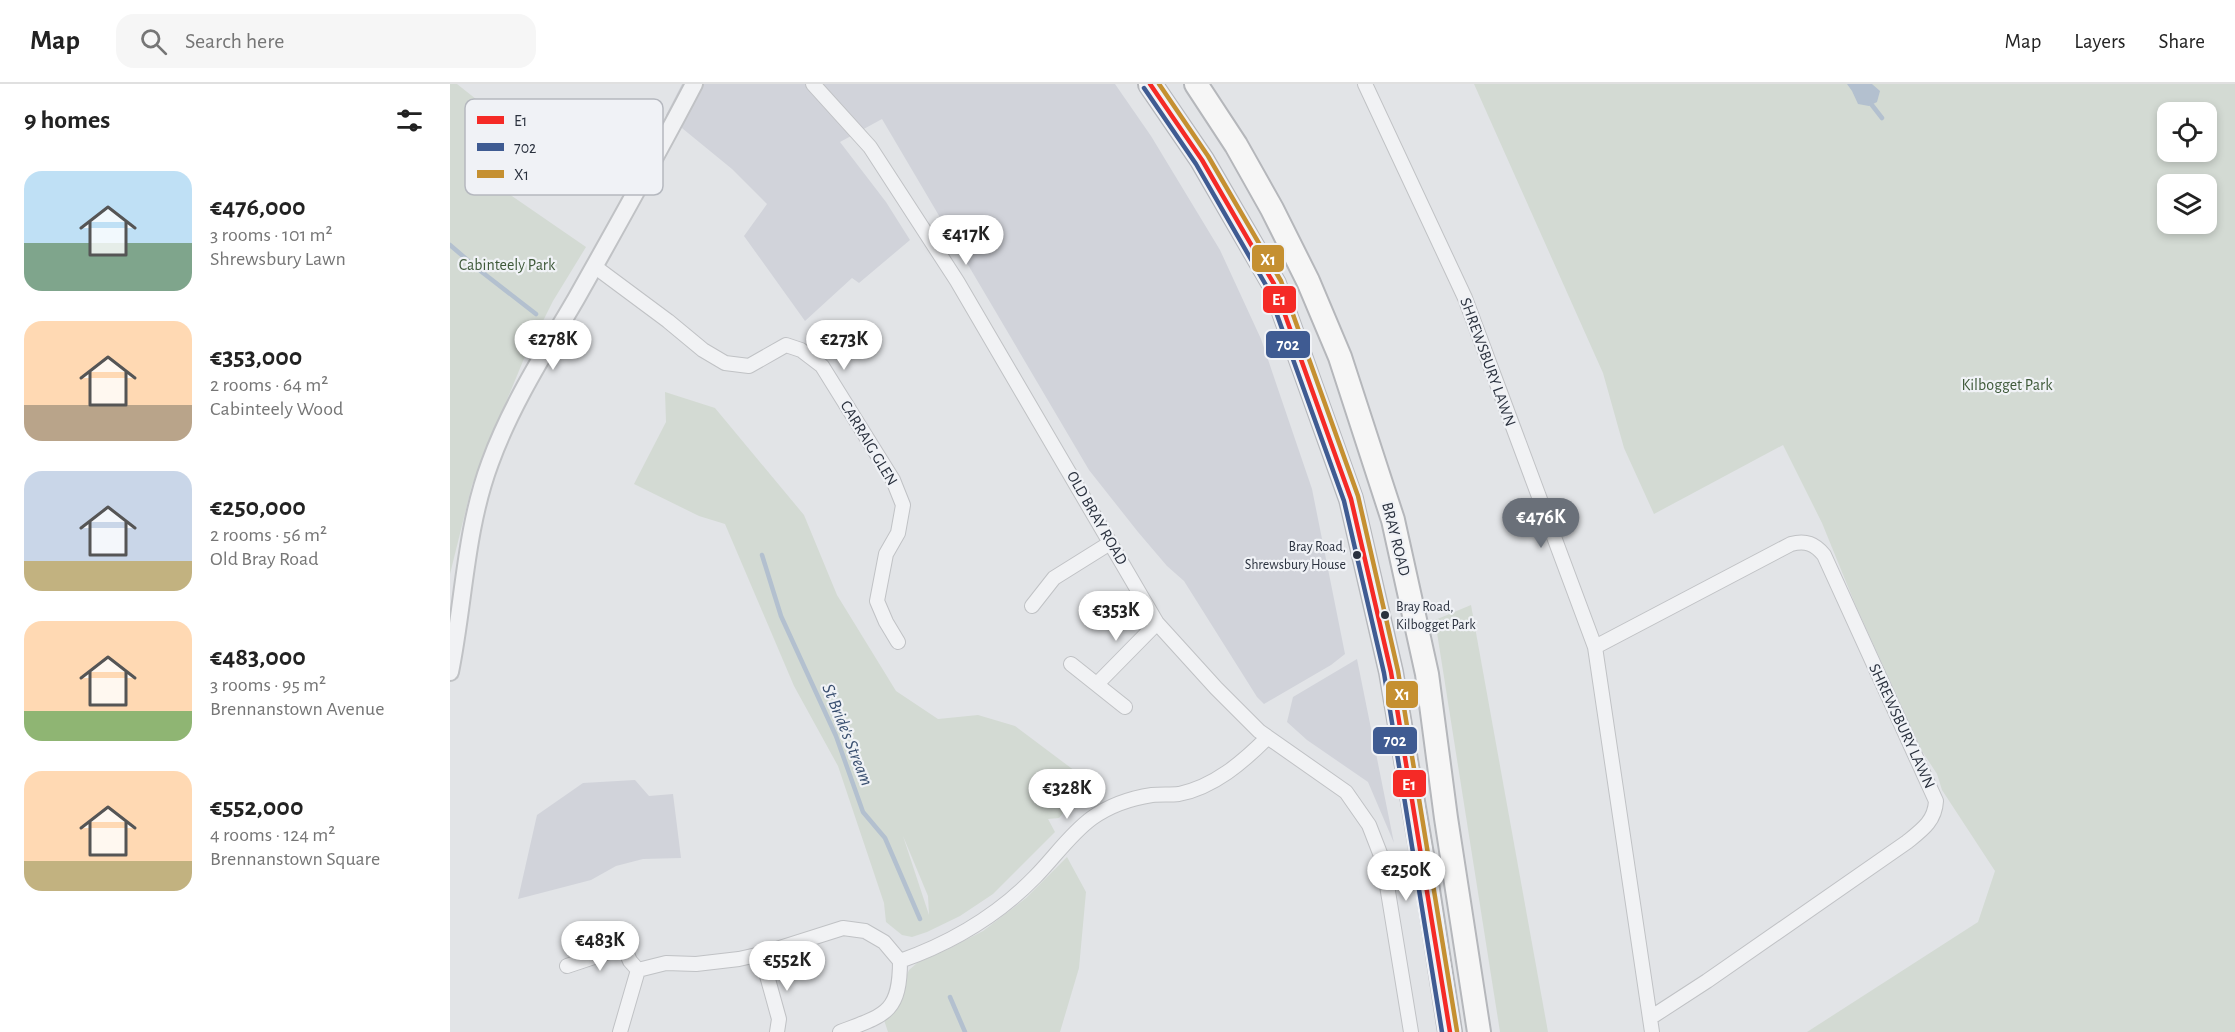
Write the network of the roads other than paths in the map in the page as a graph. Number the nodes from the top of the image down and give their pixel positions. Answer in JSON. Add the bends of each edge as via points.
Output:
{"nodes":[{"id":1,"x":694,"y":84,"type":"edge"},
{"id":2,"x":813,"y":84,"type":"edge"},
{"id":3,"x":1150,"y":84,"type":"edge"},
{"id":4,"x":1196,"y":84,"type":"edge"},
{"id":5,"x":1365,"y":84,"type":"edge"},
{"id":6,"x":663,"y":143,"type":"edge"},
{"id":7,"x":636,"y":195,"type":"edge"},
{"id":8,"x":594,"y":267,"type":"junction"},
{"id":9,"x":1110,"y":543,"type":"junction"},
{"id":10,"x":1032,"y":606,"type":"dead end"},
{"id":11,"x":1157,"y":623,"type":"junction"},
{"id":12,"x":898,"y":642,"type":"dead end"},
{"id":13,"x":1595,"y":647,"type":"junction"},
{"id":14,"x":1071,"y":664,"type":"dead end"},
{"id":15,"x":450,"y":672,"type":"edge"},
{"id":16,"x":1097,"y":684,"type":"junction"},
{"id":17,"x":1125,"y":707,"type":"dead end"},
{"id":18,"x":1267,"y":738,"type":"junction"},
{"id":19,"x":761,"y":954,"type":"junction"},
{"id":20,"x":900,"y":961,"type":"junction"},
{"id":21,"x":567,"y":966,"type":"dead end"},
{"id":22,"x":638,"y":970,"type":"junction"},
{"id":23,"x":1650,"y":1018,"type":"junction"},
{"id":24,"x":620,"y":1032,"type":"edge"},
{"id":25,"x":777,"y":1032,"type":"edge"},
{"id":26,"x":840,"y":1032,"type":"edge"},
{"id":27,"x":1411,"y":1032,"type":"edge"},
{"id":28,"x":1450,"y":1032,"type":"edge"},
{"id":29,"x":1479,"y":1032,"type":"edge"},
{"id":30,"x":1652,"y":1032,"type":"edge"}],
"edges":[{"from":1,"to":6,"type":"street"},
{"from":2,"to":9,"type":"street","name":"OLD BRAY ROAD","via":[[870,147],[957,281]]},
{"from":3,"to":28,"type":"highway","name":"BRAY ROAD","via":[[1202,160],[1274,284],[1351,499],[1391,672]]},
{"from":4,"to":29,"type":"highway","name":"BRAY ROAD","via":[[1272,209],[1308,281],[1340,357],[1393,520],[1427,674]]},
{"from":5,"to":13,"type":"street","name":"SHREWSBURY LAWN","via":[[1465,298]]},
{"from":7,"to":8,"type":"street"},
{"from":8,"to":12,"type":"street","name":"CARRAIG GLEN","via":[[725,363],[749,366],[786,345],[801,350],[822,366],[893,480],[903,505],[898,533],[886,554],[876,601]]},
{"from":8,"to":15,"type":"street","via":[[536,366],[490,464],[480,497]]},
{"from":9,"to":10,"type":"street","via":[[1054,578]]},
{"from":9,"to":11,"type":"street","name":"OLD BRAY ROAD"},
{"from":11,"to":16,"type":"street"},
{"from":11,"to":18,"type":"street","name":"OLD BRAY ROAD"},
{"from":13,"to":23,"type":"street","name":"SHREWSBURY LAWN"},
{"from":13,"to":23,"type":"street","name":"SHREWSBURY LAWN","via":[[1791,544],[1812,544],[1824,555],[1936,801],[1933,817],[1907,842]]},
{"from":14,"to":16,"type":"street"},
{"from":16,"to":17,"type":"street"},
{"from":18,"to":20,"type":"street","via":[[1204,786],[1120,803],[1092,818],[1003,907],[965,933]]},
{"from":18,"to":27,"type":"street","name":"OLD BRAY ROAD","via":[[1346,792],[1369,825],[1383,861]]},
{"from":19,"to":20,"type":"street","via":[[843,928],[865,931],[884,942]]},
{"from":19,"to":22,"type":"street","via":[[696,964],[666,963]]},
{"from":19,"to":25,"type":"street","via":[[778,1019]]},
{"from":20,"to":26,"type":"street","via":[[894,1003],[875,1019]]},
{"from":21,"to":22,"type":"street","via":[[624,948]]},
{"from":22,"to":24,"type":"street"},
{"from":23,"to":30,"type":"street","name":"SHREWSBURY LAWN"}]}
